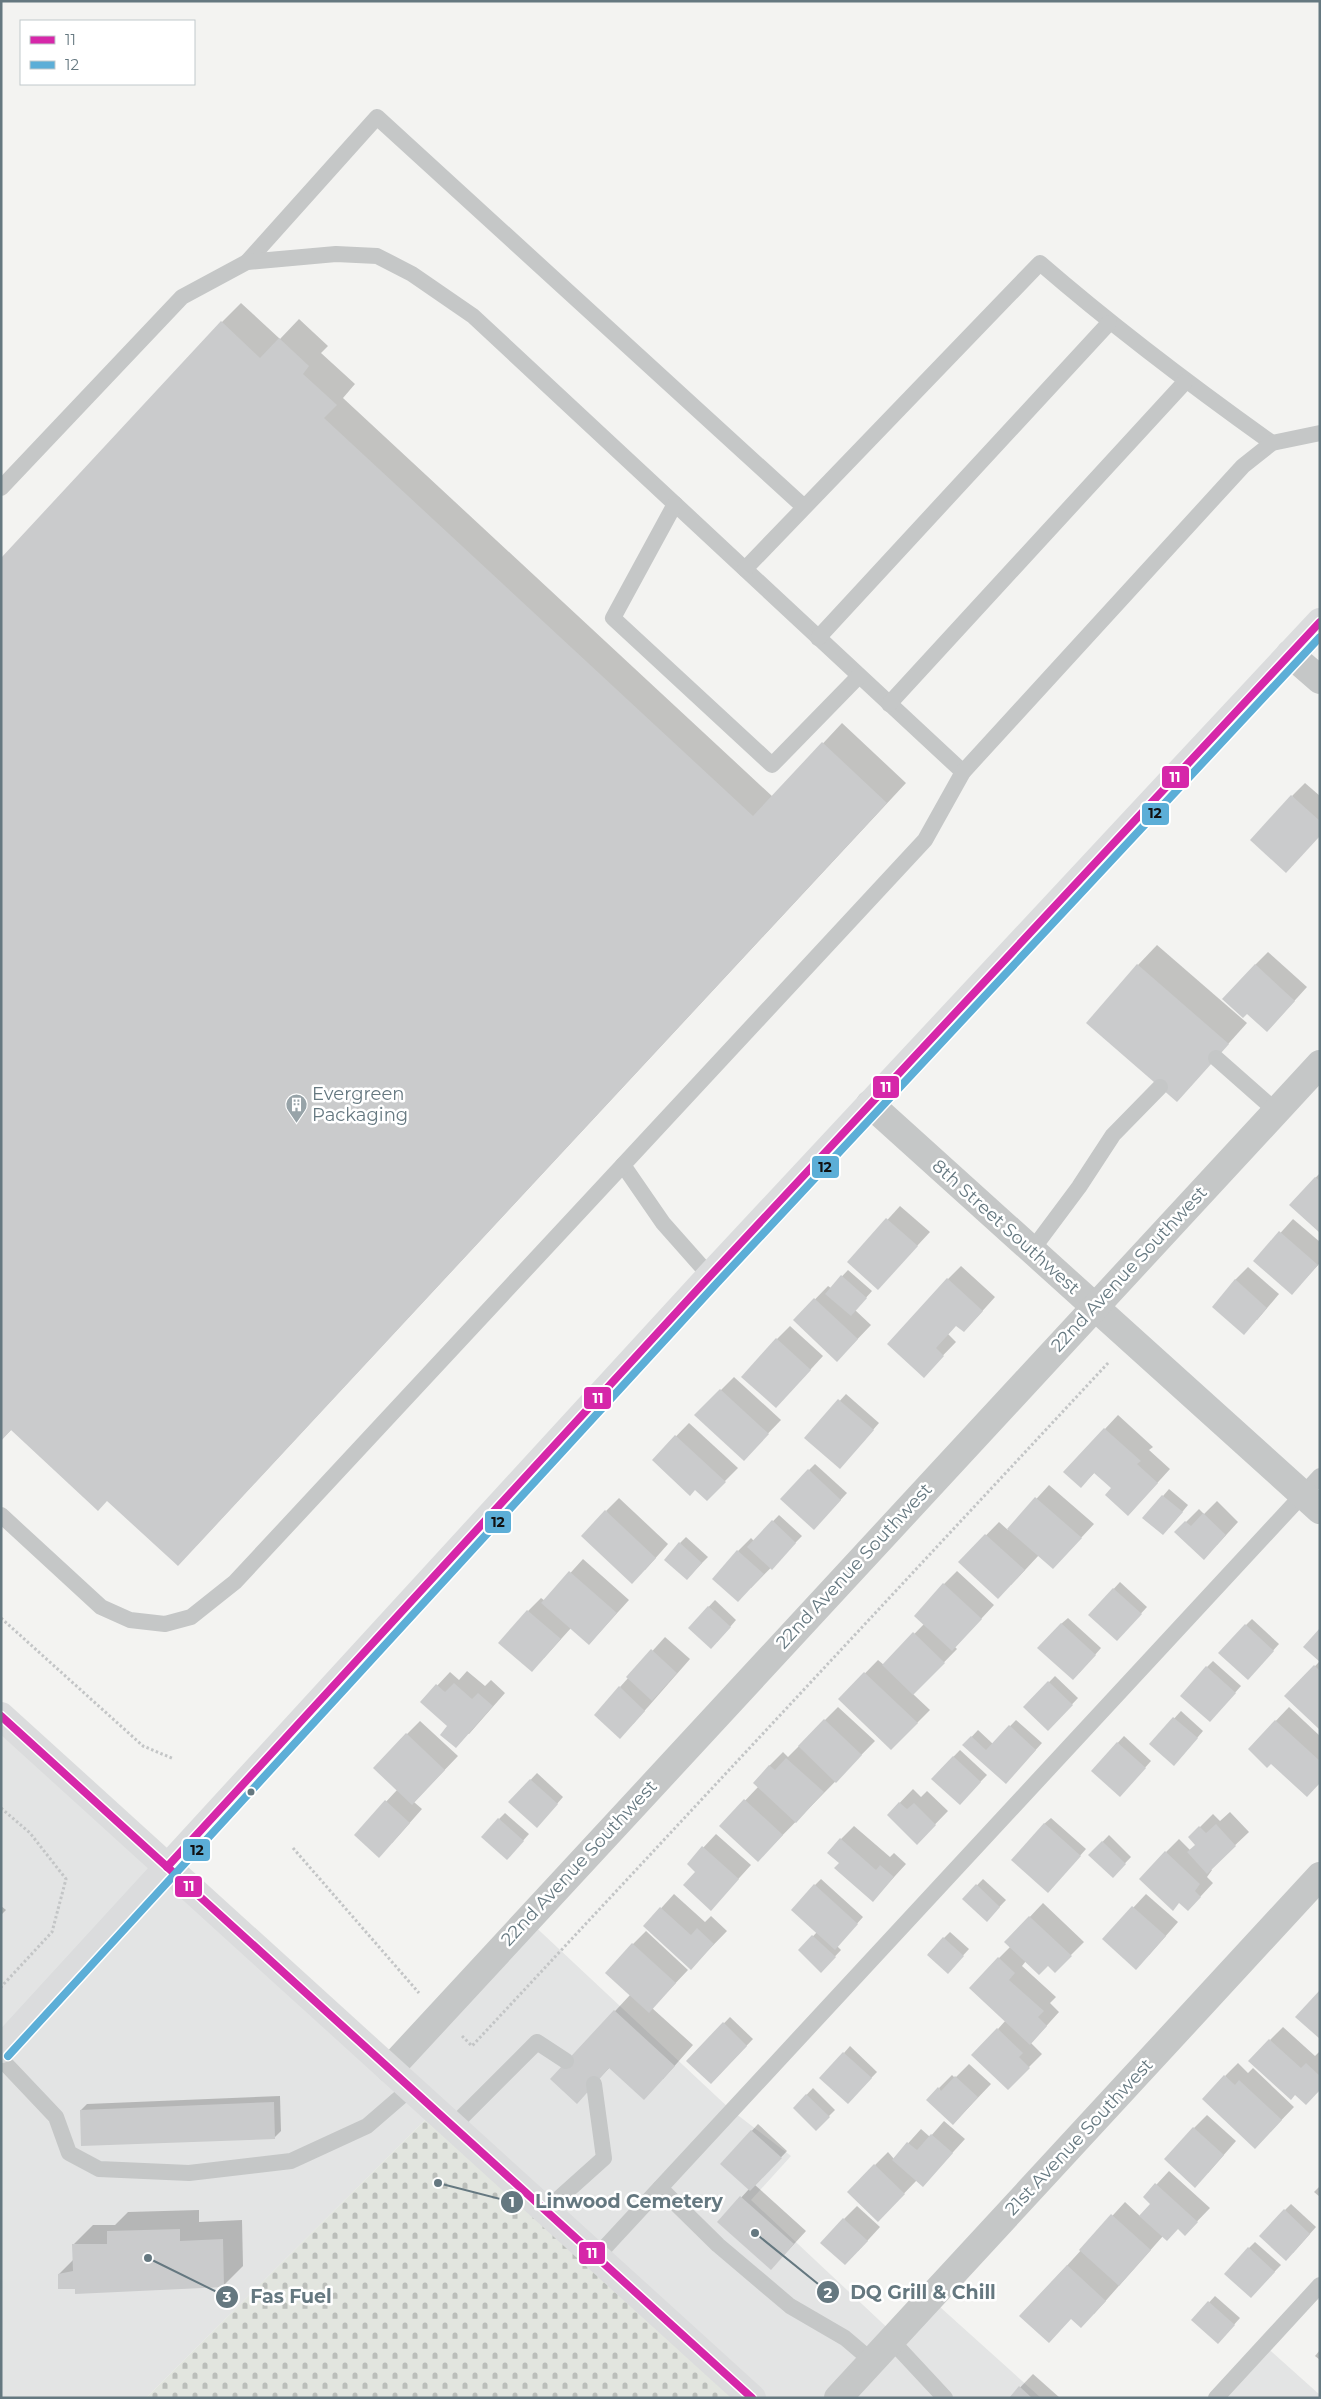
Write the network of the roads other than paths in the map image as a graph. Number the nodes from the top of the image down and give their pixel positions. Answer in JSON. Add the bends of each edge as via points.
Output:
{"nodes":[{"id":1,"x":247,"y":262,"type":"junction"},
{"id":2,"x":1109,"y":323,"type":"junction"},
{"id":3,"x":1185,"y":382,"type":"junction"},
{"id":4,"x":1320,"y":433,"type":"edge"},
{"id":5,"x":1272,"y":443,"type":"junction"},
{"id":6,"x":1,"y":488,"type":"edge"},
{"id":7,"x":676,"y":504,"type":"junction"},
{"id":8,"x":804,"y":507,"type":"junction"},
{"id":9,"x":745,"y":569,"type":"junction"},
{"id":10,"x":1320,"y":622,"type":"edge"},
{"id":11,"x":818,"y":638,"type":"junction"},
{"id":12,"x":1290,"y":654,"type":"junction"},
{"id":13,"x":859,"y":676,"type":"junction"},
{"id":14,"x":1320,"y":680,"type":"edge"},
{"id":15,"x":889,"y":704,"type":"junction"},
{"id":16,"x":963,"y":772,"type":"junction"},
{"id":17,"x":1216,"y":1058,"type":"dead end"},
{"id":18,"x":1320,"y":1064,"type":"edge"},
{"id":19,"x":1160,"y":1087,"type":"dead end"},
{"id":20,"x":870,"y":1104,"type":"junction"},
{"id":21,"x":1276,"y":1111,"type":"junction"},
{"id":22,"x":623,"y":1165,"type":"junction"},
{"id":23,"x":1032,"y":1250,"type":"junction"},
{"id":24,"x":710,"y":1276,"type":"junction"},
{"id":25,"x":1094,"y":1306,"type":"junction"},
{"id":26,"x":1314,"y":1494,"type":"edge"},
{"id":27,"x":1,"y":1515,"type":"edge"},
{"id":28,"x":1,"y":1716,"type":"edge"},
{"id":29,"x":167,"y":1867,"type":"junction"},
{"id":30,"x":1320,"y":1876,"type":"edge"},
{"id":31,"x":1,"y":2049,"type":"edge"},
{"id":32,"x":1,"y":2059,"type":"edge"},
{"id":33,"x":566,"y":2061,"type":"dead end"},
{"id":34,"x":390,"y":2069,"type":"junction"},
{"id":35,"x":594,"y":2084,"type":"dead end"},
{"id":36,"x":411,"y":2088,"type":"junction"},
{"id":37,"x":453,"y":2126,"type":"junction"},
{"id":38,"x":660,"y":2188,"type":"junction"},
{"id":39,"x":546,"y":2210,"type":"junction"},
{"id":40,"x":596,"y":2256,"type":"junction"},
{"id":41,"x":1320,"y":2285,"type":"edge"},
{"id":42,"x":891,"y":2340,"type":"junction"},
{"id":43,"x":872,"y":2360,"type":"junction"},
{"id":44,"x":752,"y":2398,"type":"edge"},
{"id":45,"x":838,"y":2398,"type":"edge"},
{"id":46,"x":946,"y":2398,"type":"edge"},
{"id":47,"x":1216,"y":2398,"type":"edge"}],
"edges":[{"from":1,"to":6,"type":"lane","via":[[182,297]]},
{"from":1,"to":7,"type":"lane","via":[[336,254],[376,256],[412,274],[473,316]]},
{"from":1,"to":8,"type":"lane","via":[[377,117]]},
{"from":2,"to":3,"type":"lane"},
{"from":2,"to":8,"type":"lane","via":[[1040,263]]},
{"from":2,"to":11,"type":"lane"},
{"from":3,"to":5,"type":"lane"},
{"from":3,"to":15,"type":"lane"},
{"from":4,"to":5,"type":"lane"},
{"from":5,"to":16,"type":"lane","via":[[1243,466]]},
{"from":7,"to":9,"type":"lane"},
{"from":7,"to":13,"type":"lane","via":[[613,618],[772,765]]},
{"from":8,"to":9,"type":"lane"},
{"from":9,"to":11,"type":"lane"},
{"from":10,"to":12,"type":"main road"},
{"from":11,"to":13,"type":"lane"},
{"from":12,"to":14,"type":"street"},
{"from":12,"to":20,"type":"main road"},
{"from":13,"to":15,"type":"lane"},
{"from":15,"to":16,"type":"lane"},
{"from":16,"to":22,"type":"lane","via":[[925,840]]},
{"from":17,"to":21,"type":"lane"},
{"from":18,"to":21,"type":"street","name":"22nd Avenue Southwest"},
{"from":19,"to":23,"type":"lane","via":[[1114,1135]]},
{"from":20,"to":23,"type":"street","name":"8th Street Southwest"},
{"from":20,"to":24,"type":"main road"},
{"from":21,"to":25,"type":"street","name":"22nd Avenue Southwest"},
{"from":22,"to":24,"type":"lane","via":[[663,1223]]},
{"from":22,"to":27,"type":"lane","via":[[235,1582],[191,1617],[165,1624],[130,1620],[100,1607]]},
{"from":23,"to":25,"type":"street","name":"8th Street Southwest"},
{"from":24,"to":29,"type":"main road"},
{"from":25,"to":26,"type":"street","name":"8th Street Southwest"},
{"from":25,"to":34,"type":"street","name":"22nd Avenue Southwest"},
{"from":26,"to":38,"type":"lane"},
{"from":28,"to":29,"type":"main road"},
{"from":29,"to":31,"type":"main road"},
{"from":29,"to":34,"type":"main road"},
{"from":30,"to":42,"type":"street","name":"21st Avenue Southwest"},
{"from":32,"to":36,"type":"lane","via":[[56,2117],[69,2153],[99,2168],[189,2173],[291,2161],[367,2126]]},
{"from":33,"to":37,"type":"lane","via":[[537,2042]]},
{"from":34,"to":36,"type":"main road"},
{"from":35,"to":39,"type":"lane","via":[[604,2158]]},
{"from":36,"to":37,"type":"main road"},
{"from":37,"to":39,"type":"main road"},
{"from":38,"to":40,"type":"lane"},
{"from":38,"to":43,"type":"lane","via":[[718,2245],[790,2306],[845,2338]]},
{"from":39,"to":40,"type":"main road"},
{"from":40,"to":44,"type":"main road"},
{"from":41,"to":47,"type":"lane"},
{"from":42,"to":43,"type":"street","name":"21st Avenue Southwest"},
{"from":42,"to":46,"type":"lane"},
{"from":43,"to":45,"type":"street","name":"21st Avenue Southwest"}]}
